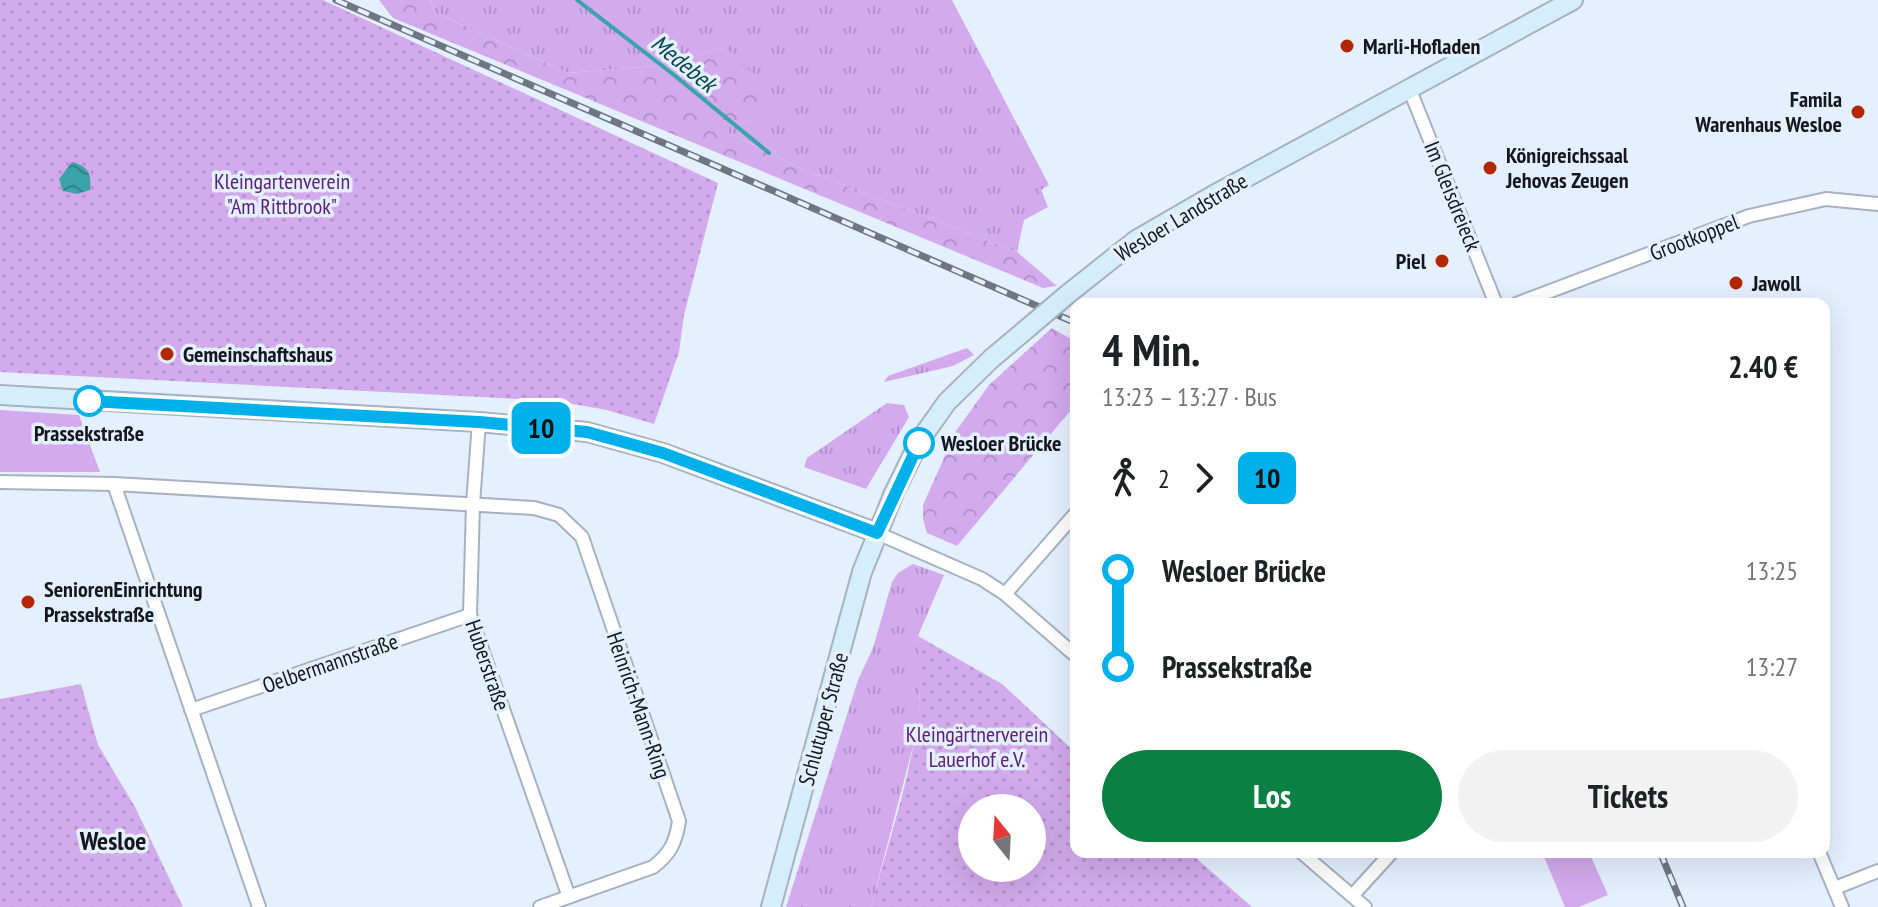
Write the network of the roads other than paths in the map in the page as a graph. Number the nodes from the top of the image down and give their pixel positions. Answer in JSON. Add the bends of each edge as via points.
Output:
{"nodes":[{"id":1,"x":1573,"y":0,"type":"edge"},
{"id":2,"x":1409,"y":88,"type":"junction"},
{"id":3,"x":1878,"y":204,"type":"edge"},
{"id":4,"x":1494,"y":298,"type":"edge"},
{"id":5,"x":1532,"y":298,"type":"edge"},
{"id":6,"x":0,"y":395,"type":"edge"},
{"id":7,"x":479,"y":422,"type":"junction"},
{"id":8,"x":0,"y":482,"type":"edge"},
{"id":9,"x":114,"y":484,"type":"junction"},
{"id":10,"x":473,"y":504,"type":"junction"},
{"id":11,"x":1070,"y":520,"type":"edge"},
{"id":12,"x":877,"y":533,"type":"junction"},
{"id":13,"x":1005,"y":594,"type":"junction"},
{"id":14,"x":470,"y":615,"type":"junction"},
{"id":15,"x":1070,"y":651,"type":"edge"},
{"id":16,"x":191,"y":710,"type":"junction"},
{"id":17,"x":1308,"y":858,"type":"edge"},
{"id":18,"x":1387,"y":858,"type":"edge"},
{"id":19,"x":1822,"y":858,"type":"edge"},
{"id":20,"x":1878,"y":871,"type":"edge"},
{"id":21,"x":1835,"y":888,"type":"junction"},
{"id":22,"x":1352,"y":896,"type":"junction"},
{"id":23,"x":569,"y":897,"type":"junction"},
{"id":24,"x":259,"y":907,"type":"edge"},
{"id":25,"x":540,"y":907,"type":"edge"},
{"id":26,"x":771,"y":907,"type":"edge"},
{"id":27,"x":1365,"y":907,"type":"edge"},
{"id":28,"x":1842,"y":907,"type":"edge"}],
"edges":[{"from":1,"to":2,"type":"main road","name":"Wesloer Landstraße"},
{"from":2,"to":4,"type":"street","name":"Im Gleisdreieck"},
{"from":2,"to":12,"type":"main road","name":"Wesloer Landstraße","bridge":true,"via":[[1136,240],[1068,294],[947,402],[920,440]]},
{"from":3,"to":5,"type":"street","name":"Grootkoppel","via":[[1826,199],[1749,216]]},
{"from":6,"to":7,"type":"main road"},
{"from":7,"to":10,"type":"street","name":"Huberstraße"},
{"from":7,"to":12,"type":"main road","via":[[587,432],[663,453]]},
{"from":8,"to":9,"type":"street"},
{"from":9,"to":10,"type":"street"},
{"from":9,"to":16,"type":"street"},
{"from":10,"to":14,"type":"street","name":"Huberstraße"},
{"from":10,"to":23,"type":"street","name":"Heinrich-Mann-Ring","via":[[559,515],[582,537],[679,821],[677,839],[653,867]]},
{"from":11,"to":13,"type":"street"},
{"from":12,"to":13,"type":"street","via":[[960,568]]},
{"from":12,"to":26,"type":"main road","name":"Schlutuper Straße"},
{"from":13,"to":15,"type":"street"},
{"from":14,"to":16,"type":"street","name":"Oelbermannstraße"},
{"from":14,"to":23,"type":"street","name":"Huberstraße"},
{"from":16,"to":24,"type":"street"},
{"from":17,"to":22,"type":"street"},
{"from":18,"to":22,"type":"street"},
{"from":19,"to":21,"type":"street"},
{"from":20,"to":21,"type":"street"},
{"from":21,"to":28,"type":"street"},
{"from":22,"to":27,"type":"street"},
{"from":23,"to":25,"type":"street","name":"Heinrich-Mann-Ring"}]}
